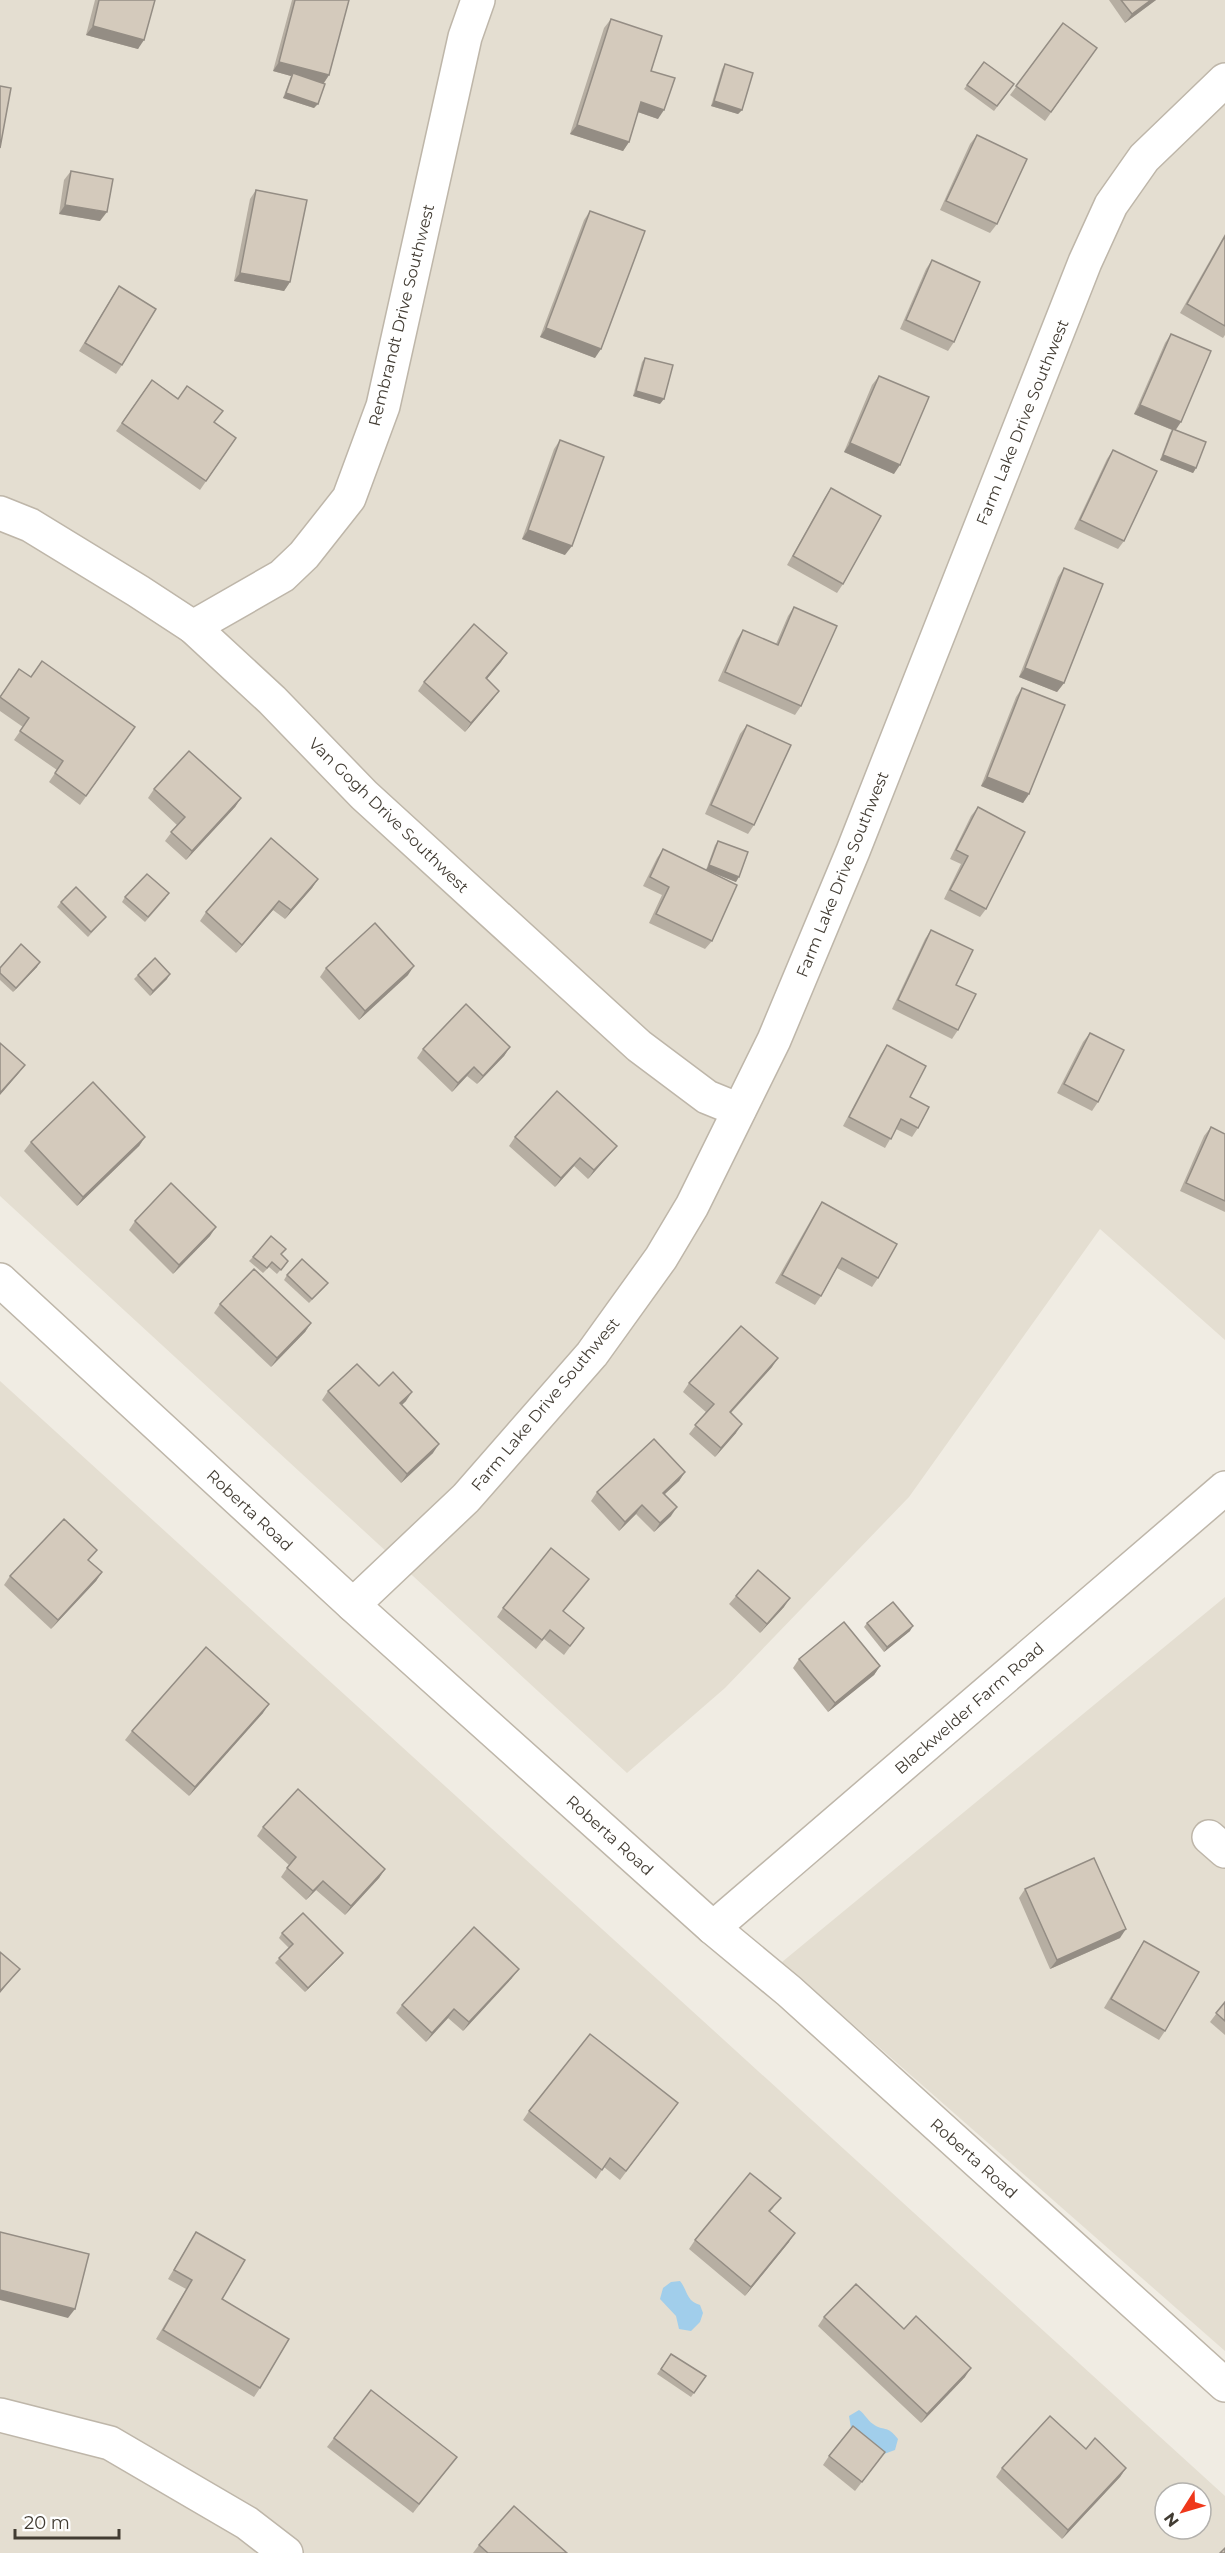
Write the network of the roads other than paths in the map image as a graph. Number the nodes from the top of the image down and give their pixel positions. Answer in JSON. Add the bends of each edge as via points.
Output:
{"nodes":[{"id":1,"x":478,"y":0,"type":"edge"},
{"id":2,"x":1225,"y":80,"type":"edge"},
{"id":3,"x":0,"y":513,"type":"edge"},
{"id":4,"x":193,"y":627,"type":"junction"},
{"id":5,"x":739,"y":1110,"type":"junction"},
{"id":6,"x":0,"y":1280,"type":"edge"},
{"id":7,"x":1225,"y":1488,"type":"edge"},
{"id":8,"x":353,"y":1605,"type":"junction"},
{"id":9,"x":713,"y":1928,"type":"junction"},
{"id":10,"x":1225,"y":2385,"type":"edge"},
{"id":11,"x":0,"y":2415,"type":"edge"},
{"id":12,"x":286,"y":2553,"type":"edge"}],
"edges":[{"from":1,"to":4,"type":"street","name":"Rembrandt Drive Southwest","via":[[465,37],[383,406],[349,498],[304,555],[282,576]]},
{"from":2,"to":5,"type":"street","name":"Farm Lake Drive Southwest","via":[[1143,158],[1111,205],[1085,261],[853,851],[774,1040]]},
{"from":3,"to":4,"type":"street","name":"Van Gogh Drive Southwest","via":[[30,525]]},
{"from":4,"to":5,"type":"street","name":"Van Gogh Drive Southwest","via":[[272,700],[364,795],[639,1046],[707,1097]]},
{"from":5,"to":8,"type":"street","name":"Farm Lake Drive Southwest","via":[[667,1249],[592,1354],[466,1498]]},
{"from":6,"to":8,"type":"street","name":"Roberta Road"},
{"from":7,"to":9,"type":"street","name":"Blackwelder Farm Road"},
{"from":8,"to":9,"type":"street","name":"Roberta Road"},
{"from":9,"to":10,"type":"street","name":"Roberta Road","via":[[789,1991]]},
{"from":11,"to":12,"type":"street","via":[[110,2443],[247,2523]]}]}
